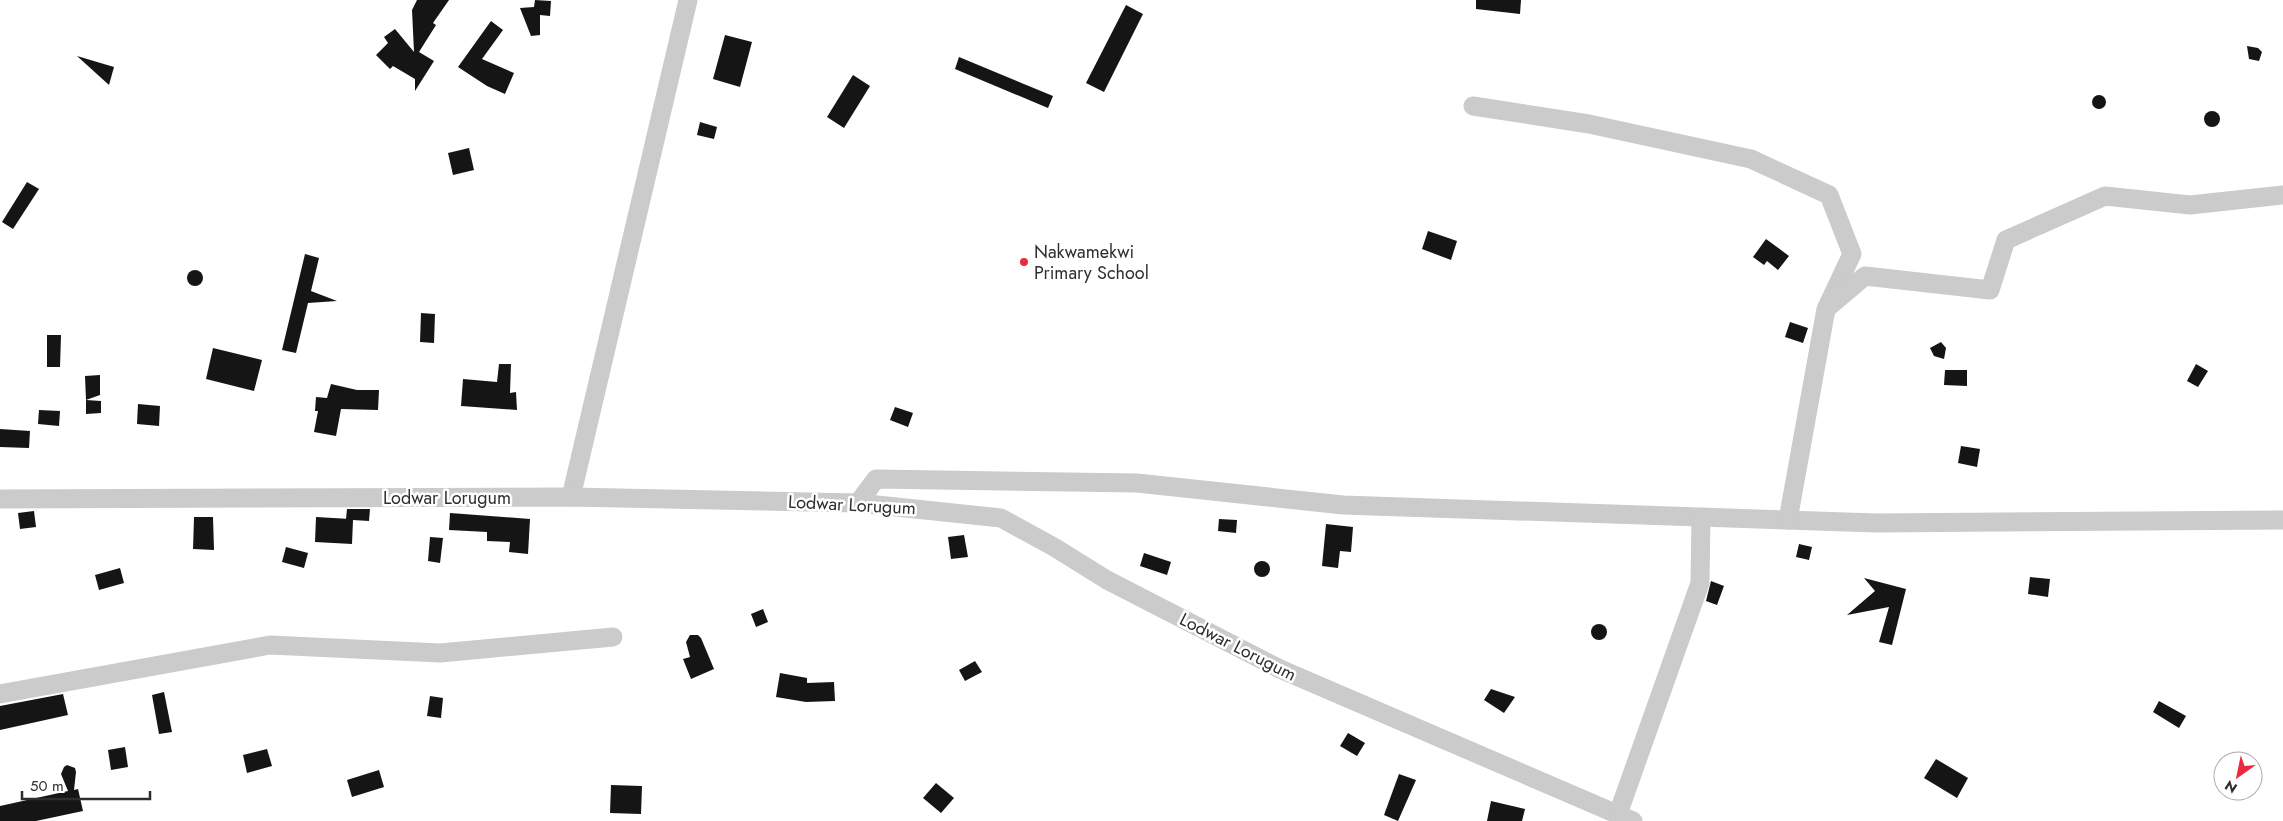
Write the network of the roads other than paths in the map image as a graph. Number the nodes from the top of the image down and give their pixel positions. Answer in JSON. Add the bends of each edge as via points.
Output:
{"nodes":[{"id":1,"x":688,"y":0,"type":"edge"},
{"id":2,"x":1473,"y":106,"type":"dead end"},
{"id":3,"x":2283,"y":195,"type":"edge"},
{"id":4,"x":1826,"y":309,"type":"junction"},
{"id":5,"x":571,"y":497,"type":"junction"},
{"id":6,"x":0,"y":499,"type":"edge"},
{"id":7,"x":858,"y":503,"type":"junction"},
{"id":8,"x":1701,"y":517,"type":"junction"},
{"id":9,"x":1788,"y":520,"type":"junction"},
{"id":10,"x":2283,"y":520,"type":"edge"},
{"id":11,"x":613,"y":637,"type":"dead end"},
{"id":12,"x":0,"y":694,"type":"edge"},
{"id":13,"x":1626,"y":818,"type":"edge"}],
"edges":[{"from":1,"to":5,"type":"street"},
{"from":2,"to":4,"type":"street","via":[[1589,124],[1751,159],[1829,194],[1852,254]]},
{"from":3,"to":4,"type":"street","via":[[2190,205],[2105,196],[2006,240],[1990,290],[1865,276]]},
{"from":4,"to":9,"type":"street"},
{"from":5,"to":6,"type":"street","name":"Lodwar Lorugum"},
{"from":5,"to":7,"type":"street","name":"Lodwar Lorugum"},
{"from":7,"to":8,"type":"street","via":[[876,479],[1127,482],[1343,505]]},
{"from":7,"to":13,"type":"street","name":"Lodwar Lorugum","via":[[1001,518],[1107,580],[1280,669]]},
{"from":8,"to":9,"type":"street"},
{"from":8,"to":13,"type":"street","via":[[1700,583]]},
{"from":9,"to":10,"type":"street","via":[[1877,523]]},
{"from":11,"to":12,"type":"street","via":[[440,653],[270,645]]}]}
